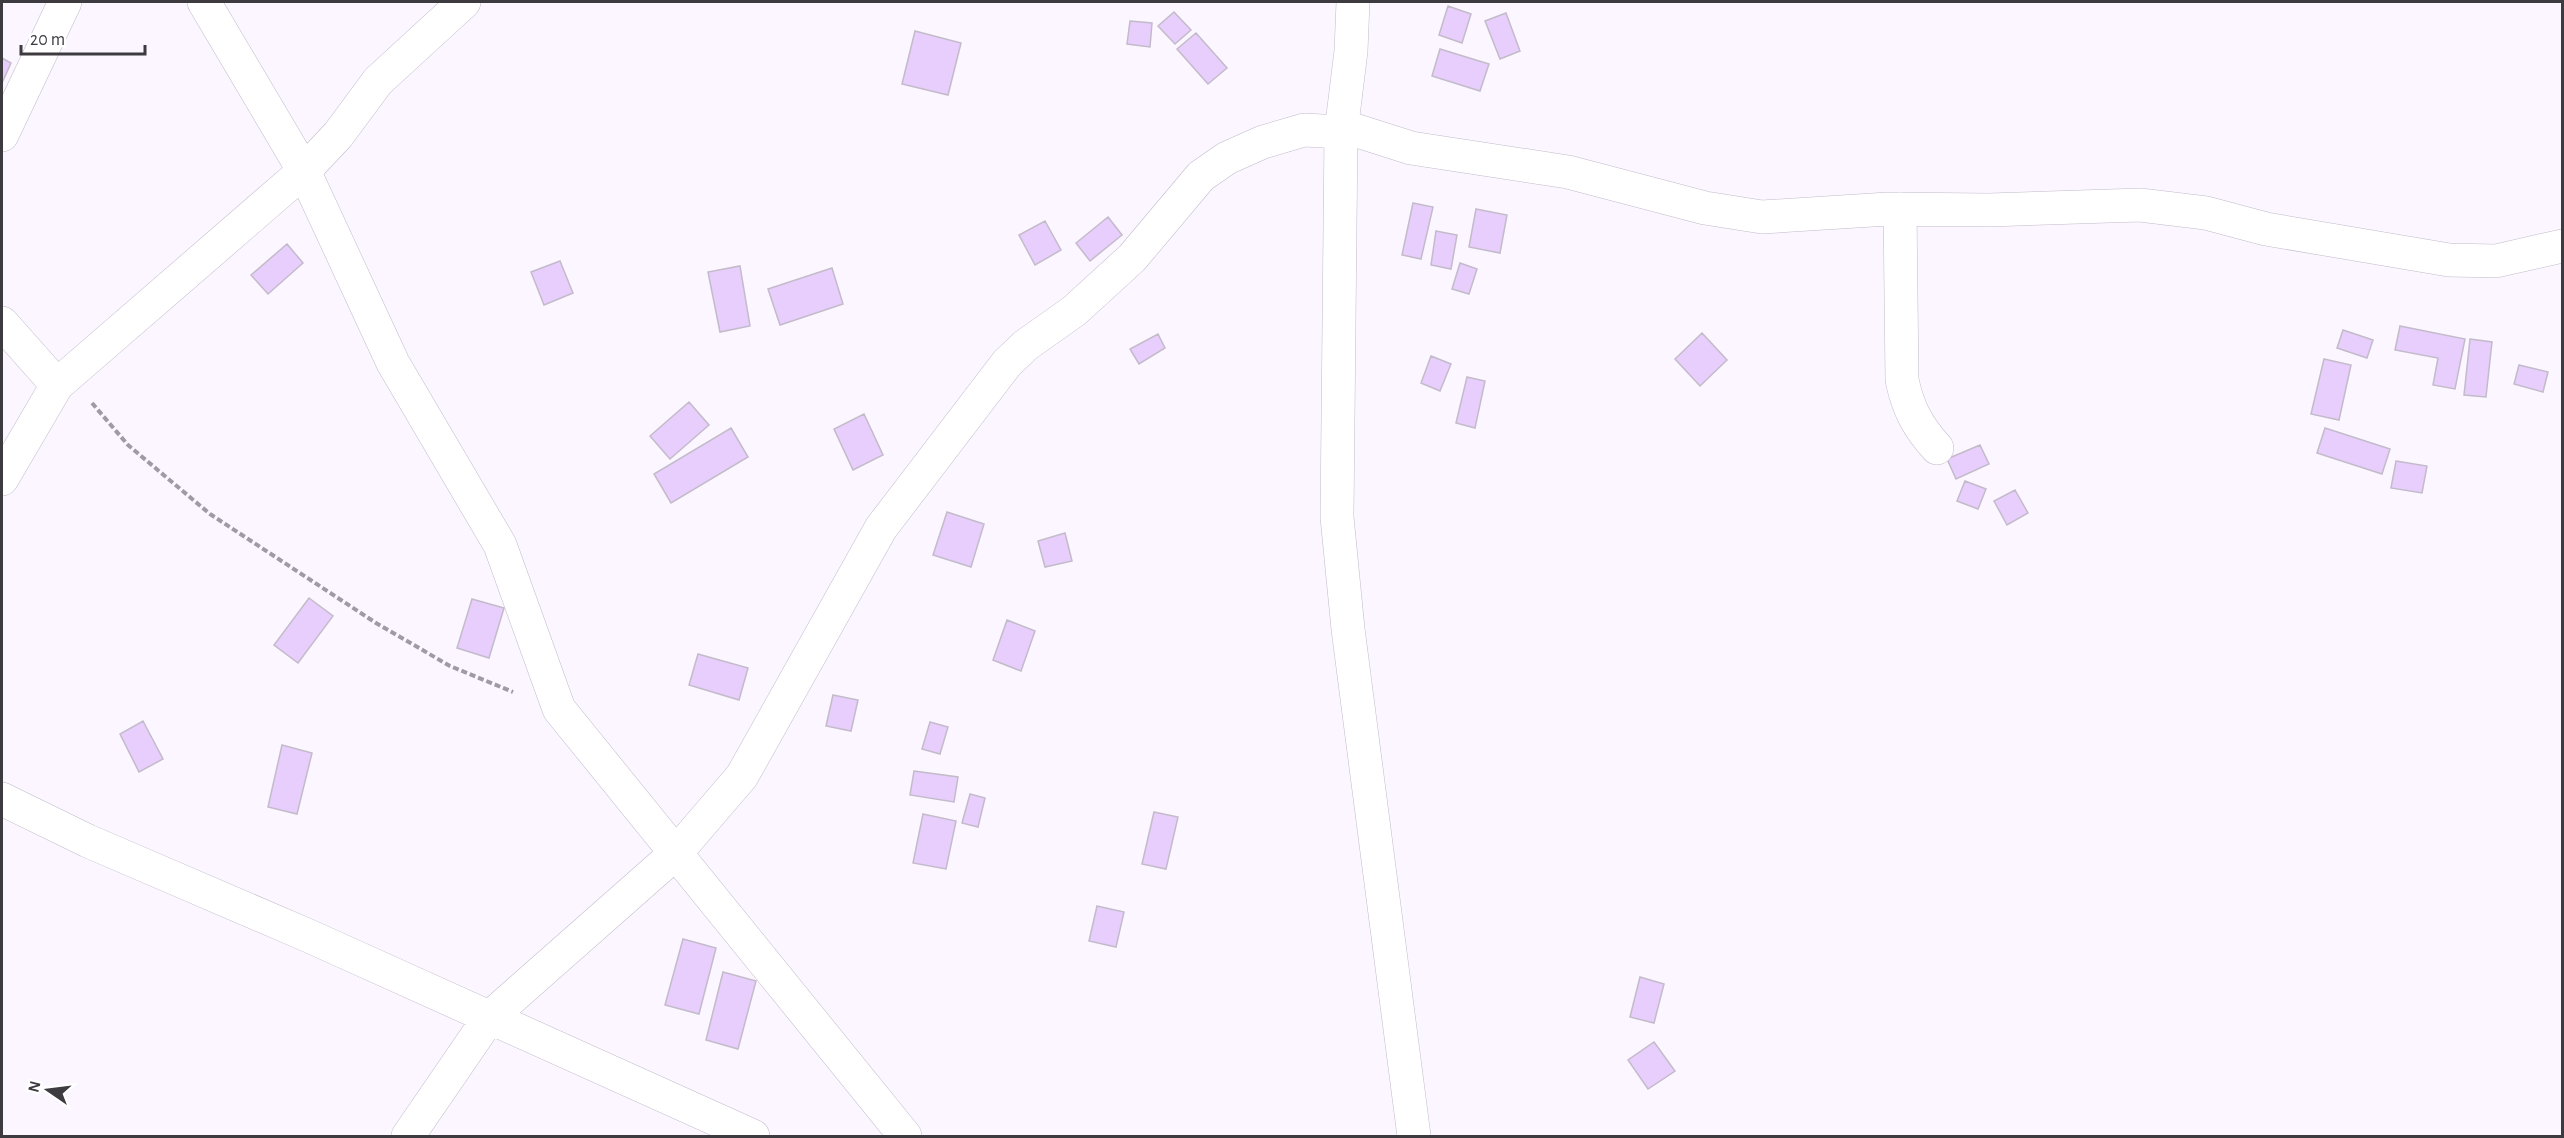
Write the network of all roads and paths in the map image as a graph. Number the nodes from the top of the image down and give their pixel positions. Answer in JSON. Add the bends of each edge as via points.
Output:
{"nodes":[{"id":1,"x":65,"y":2,"type":"edge"},
{"id":2,"x":204,"y":2,"type":"edge"},
{"id":3,"x":464,"y":2,"type":"edge"},
{"id":4,"x":1353,"y":2,"type":"edge"},
{"id":5,"x":1341,"y":129,"type":"junction"},
{"id":6,"x":2,"y":135,"type":"edge"},
{"id":7,"x":304,"y":171,"type":"junction"},
{"id":8,"x":1900,"y":209,"type":"junction"},
{"id":9,"x":2562,"y":246,"type":"edge"},
{"id":10,"x":2,"y":323,"type":"edge"},
{"id":11,"x":63,"y":380,"type":"junction"},
{"id":12,"x":1936,"y":448,"type":"dead end"},
{"id":13,"x":2,"y":479,"type":"edge"},
{"id":14,"x":559,"y":709,"type":"junction"},
{"id":15,"x":2,"y":799,"type":"edge"},
{"id":16,"x":676,"y":853,"type":"junction"},
{"id":17,"x":489,"y":1018,"type":"junction"},
{"id":18,"x":408,"y":1137,"type":"edge"},
{"id":19,"x":753,"y":1137,"type":"edge"},
{"id":20,"x":905,"y":1137,"type":"edge"},
{"id":21,"x":1414,"y":1137,"type":"edge"}],
"edges":[{"from":1,"to":6,"type":"street"},
{"from":2,"to":7,"type":"street"},
{"from":3,"to":7,"type":"street","via":[[378,81],[338,135]]},
{"from":4,"to":5,"type":"street"},
{"from":5,"to":8,"type":"street","via":[[1412,148],[1568,172],[1705,208],[1750,215],[1803,216]]},
{"from":5,"to":16,"type":"street","via":[[1304,130],[1263,142],[1227,158],[1201,176],[1132,258],[1074,311],[1007,363],[881,528],[742,776]]},
{"from":5,"to":21,"type":"street","via":[[1337,517]]},
{"from":7,"to":11,"type":"street"},
{"from":7,"to":14,"type":"street","via":[[393,363],[500,545]]},
{"from":8,"to":9,"type":"street","via":[[2140,205],[2206,213],[2266,229],[2449,260],[2496,261]]},
{"from":8,"to":12,"type":"street","via":[[1902,380],[1907,406]]},
{"from":10,"to":11,"type":"street"},
{"from":11,"to":13,"type":"street"},
{"from":11,"to":14,"type":"path","via":[[128,445],[210,514],[376,623],[450,666]]},
{"from":14,"to":16,"type":"street"},
{"from":15,"to":17,"type":"street"},
{"from":16,"to":17,"type":"street"},
{"from":16,"to":20,"type":"street"},
{"from":17,"to":18,"type":"street"},
{"from":17,"to":19,"type":"street"}]}
